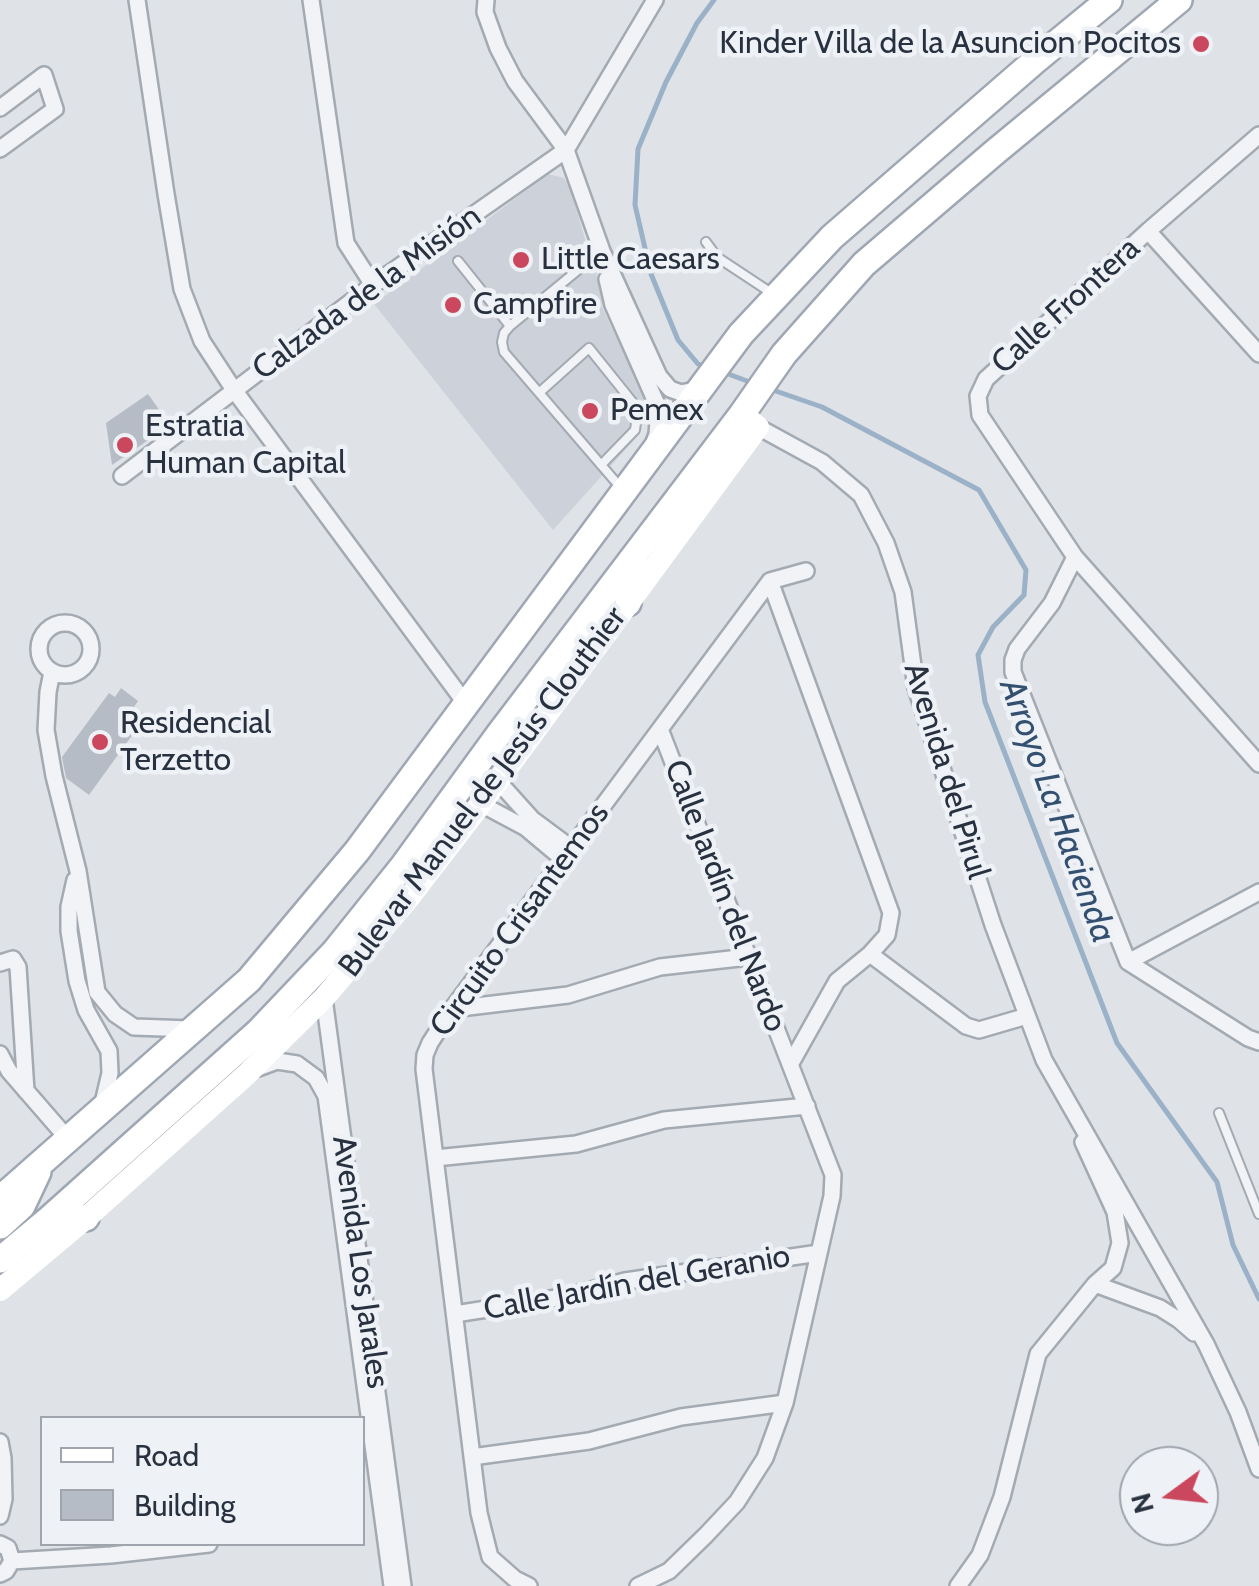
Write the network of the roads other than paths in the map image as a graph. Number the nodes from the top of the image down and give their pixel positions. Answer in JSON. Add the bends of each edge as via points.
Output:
{"nodes":[{"id":1,"x":138,"y":0,"type":"edge"},
{"id":2,"x":311,"y":0,"type":"edge"},
{"id":3,"x":486,"y":0,"type":"edge"},
{"id":4,"x":655,"y":0,"type":"edge"},
{"id":5,"x":1109,"y":0,"type":"edge"},
{"id":6,"x":1179,"y":0,"type":"edge"},
{"id":7,"x":0,"y":108,"type":"edge"},
{"id":8,"x":1259,"y":135,"type":"edge"},
{"id":9,"x":0,"y":148,"type":"edge"},
{"id":10,"x":566,"y":150,"type":"junction"},
{"id":11,"x":1148,"y":231,"type":"junction"},
{"id":12,"x":706,"y":242,"type":"dead end"},
{"id":13,"x":602,"y":251,"type":"junction"},
{"id":14,"x":458,"y":261,"type":"dead end"},
{"id":15,"x":373,"y":285,"type":"junction"},
{"id":16,"x":777,"y":296,"type":"junction"},
{"id":17,"x":510,"y":326,"type":"junction"},
{"id":18,"x":1259,"y":354,"type":"edge"},
{"id":19,"x":700,"y":389,"type":"junction"},
{"id":20,"x":234,"y":390,"type":"junction"},
{"id":21,"x":540,"y":392,"type":"junction"},
{"id":22,"x":751,"y":412,"type":"junction"},
{"id":23,"x":648,"y":460,"type":"junction"},
{"id":24,"x":601,"y":464,"type":"junction"},
{"id":25,"x":122,"y":476,"type":"dead end"},
{"id":26,"x":624,"y":492,"type":"junction"},
{"id":27,"x":634,"y":556,"type":"junction"},
{"id":28,"x":1076,"y":557,"type":"junction"},
{"id":29,"x":806,"y":570,"type":"dead end"},
{"id":30,"x":770,"y":581,"type":"junction"},
{"id":31,"x":628,"y":603,"type":"junction"},
{"id":32,"x":52,"y":672,"type":"dead end"},
{"id":33,"x":466,"y":704,"type":"junction"},
{"id":34,"x":660,"y":729,"type":"junction"},
{"id":35,"x":1259,"y":764,"type":"edge"},
{"id":36,"x":497,"y":780,"type":"junction"},
{"id":37,"x":481,"y":804,"type":"junction"},
{"id":38,"x":567,"y":854,"type":"junction"},
{"id":39,"x":78,"y":871,"type":"junction"},
{"id":40,"x":1259,"y":892,"type":"edge"},
{"id":41,"x":870,"y":954,"type":"junction"},
{"id":42,"x":748,"y":957,"type":"junction"},
{"id":43,"x":1128,"y":962,"type":"junction"},
{"id":44,"x":0,"y":963,"type":"edge"},
{"id":45,"x":324,"y":998,"type":"junction"},
{"id":46,"x":452,"y":1009,"type":"junction"},
{"id":47,"x":1028,"y":1016,"type":"junction"},
{"id":48,"x":134,"y":1027,"type":"junction"},
{"id":49,"x":191,"y":1030,"type":"junction"},
{"id":50,"x":1259,"y":1042,"type":"edge"},
{"id":51,"x":108,"y":1051,"type":"junction"},
{"id":52,"x":0,"y":1054,"type":"edge"},
{"id":53,"x":791,"y":1064,"type":"junction"},
{"id":54,"x":246,"y":1075,"type":"junction"},
{"id":55,"x":26,"y":1091,"type":"junction"},
{"id":56,"x":1069,"y":1103,"type":"junction"},
{"id":57,"x":807,"y":1106,"type":"junction"},
{"id":58,"x":102,"y":1108,"type":"junction"},
{"id":59,"x":1219,"y":1113,"type":"dead end"},
{"id":60,"x":68,"y":1139,"type":"junction"},
{"id":61,"x":435,"y":1158,"type":"junction"},
{"id":62,"x":44,"y":1159,"type":"junction"},
{"id":63,"x":0,"y":1200,"type":"edge"},
{"id":64,"x":1259,"y":1214,"type":"edge"},
{"id":65,"x":86,"y":1218,"type":"junction"},
{"id":66,"x":49,"y":1219,"type":"junction"},
{"id":67,"x":0,"y":1226,"type":"edge"},
{"id":68,"x":819,"y":1253,"type":"junction"},
{"id":69,"x":0,"y":1260,"type":"edge"},
{"id":70,"x":1096,"y":1284,"type":"junction"},
{"id":71,"x":0,"y":1290,"type":"edge"},
{"id":72,"x":454,"y":1314,"type":"junction"},
{"id":73,"x":1206,"y":1344,"type":"junction"},
{"id":74,"x":785,"y":1403,"type":"junction"},
{"id":75,"x":0,"y":1442,"type":"edge"},
{"id":76,"x":472,"y":1457,"type":"junction"},
{"id":77,"x":1259,"y":1469,"type":"edge"},
{"id":78,"x":0,"y":1516,"type":"edge"},
{"id":79,"x":0,"y":1544,"type":"edge"},
{"id":80,"x":191,"y":1546,"type":"edge"},
{"id":81,"x":12,"y":1560,"type":"junction"},
{"id":82,"x":0,"y":1574,"type":"edge"},
{"id":83,"x":392,"y":1586,"type":"edge"},
{"id":84,"x":403,"y":1586,"type":"edge"},
{"id":85,"x":529,"y":1586,"type":"edge"},
{"id":86,"x":638,"y":1586,"type":"edge"},
{"id":87,"x":958,"y":1586,"type":"edge"}],
"edges":[{"from":1,"to":20,"type":"street","via":[[182,289],[202,340]]},
{"from":2,"to":15,"type":"street","via":[[346,244]]},
{"from":3,"to":10,"type":"street","via":[[515,81]]},
{"from":4,"to":10,"type":"street"},
{"from":5,"to":16,"type":"main road","via":[[832,237]]},
{"from":6,"to":22,"type":"main road","via":[[864,264],[784,354]]},
{"from":7,"to":9,"type":"street","via":[[44,75],[55,109]]},
{"from":8,"to":11,"type":"street","name":"Calle Frontera"},
{"from":10,"to":13,"type":"street"},
{"from":10,"to":15,"type":"street","name":"Calzada de la Misión"},
{"from":11,"to":18,"type":"street"},
{"from":11,"to":28,"type":"street","name":"Calle Frontera","via":[[986,379],[978,396],[980,415]]},
{"from":12,"to":16,"type":"lane"},
{"from":13,"to":17,"type":"lane"},
{"from":13,"to":19,"type":"street","via":[[659,376],[682,393]]},
{"from":13,"to":23,"type":"street","via":[[613,304],[659,409]]},
{"from":14,"to":17,"type":"lane"},
{"from":15,"to":20,"type":"street","name":"Calzada de la Misión"},
{"from":16,"to":19,"type":"main road"},
{"from":17,"to":21,"type":"lane","via":[[504,352]]},
{"from":19,"to":23,"type":"main road"},
{"from":20,"to":25,"type":"street","name":"Calzada de la Misión"},
{"from":20,"to":33,"type":"street"},
{"from":21,"to":24,"type":"lane"},
{"from":21,"to":24,"type":"lane","via":[[589,348],[638,410],[636,430]]},
{"from":22,"to":27,"type":"main road"},
{"from":22,"to":31,"type":"street","name":"Bulevar Manuel de Jesús Clouthier"},
{"from":22,"to":47,"type":"street","name":"Avenida del Pirul","via":[[861,495],[886,543],[903,592],[916,688]]},
{"from":23,"to":26,"type":"main road"},
{"from":24,"to":26,"type":"lane"},
{"from":26,"to":33,"type":"main road"},
{"from":27,"to":31,"type":"main road"},
{"from":27,"to":66,"type":"main road","via":[[335,951],[258,1032]]},
{"from":28,"to":35,"type":"street"},
{"from":28,"to":43,"type":"street","via":[[1017,649],[1013,672]]},
{"from":29,"to":30,"type":"street"},
{"from":30,"to":34,"type":"street","name":"Circuito Crisantemos"},
{"from":30,"to":41,"type":"street","via":[[891,913],[887,935]]},
{"from":31,"to":36,"type":"street","name":"Bulevar Manuel de Jesús Clouthier"},
{"from":32,"to":39,"type":"street","via":[[46,730]]},
{"from":33,"to":49,"type":"main road","via":[[261,966]]},
{"from":34,"to":38,"type":"street","name":"Circuito Crisantemos"},
{"from":34,"to":42,"type":"street","name":"Calle Jardín del Nardo"},
{"from":36,"to":37,"type":"street","name":"Bulevar Manuel de Jesús Clouthier"},
{"from":36,"to":38,"type":"street"},
{"from":37,"to":38,"type":"street"},
{"from":37,"to":45,"type":"street","name":"Bulevar Manuel de Jesús Clouthier"},
{"from":38,"to":46,"type":"street","name":"Circuito Crisantemos"},
{"from":39,"to":48,"type":"street","via":[[97,992]]},
{"from":39,"to":51,"type":"street","via":[[68,906],[77,982]]},
{"from":40,"to":43,"type":"street"},
{"from":41,"to":47,"type":"street","via":[[966,1026],[980,1030]]},
{"from":41,"to":53,"type":"street","via":[[837,981]]},
{"from":42,"to":46,"type":"street","via":[[660,967],[568,995]]},
{"from":42,"to":53,"type":"street","name":"Calle Jardín del Nardo"},
{"from":43,"to":50,"type":"street"},
{"from":44,"to":55,"type":"street","via":[[13,959],[18,967]]},
{"from":45,"to":54,"type":"street","name":"Bulevar Manuel de Jesús Clouthier"},
{"from":45,"to":84,"type":"street","name":"Avenida Los Jarales"},
{"from":46,"to":61,"type":"street","name":"Circuito Crisantemos","via":[[430,1043],[424,1069]]},
{"from":47,"to":56,"type":"street","name":"Avenida del Pirul"},
{"from":48,"to":49,"type":"street"},
{"from":48,"to":51,"type":"street"},
{"from":49,"to":58,"type":"main road"},
{"from":51,"to":58,"type":"street"},
{"from":52,"to":55,"type":"street"},
{"from":53,"to":57,"type":"street"},
{"from":54,"to":65,"type":"street","name":"Bulevar Manuel de Jesús Clouthier"},
{"from":54,"to":83,"type":"street","name":"Avenida Los Jarales","via":[[288,1062],[309,1071],[326,1096]]},
{"from":55,"to":60,"type":"street"},
{"from":56,"to":70,"type":"street","via":[[1115,1212],[1120,1243],[1113,1268]]},
{"from":56,"to":73,"type":"street"},
{"from":57,"to":61,"type":"street","via":[[664,1120],[576,1144]]},
{"from":57,"to":68,"type":"street","via":[[832,1174]]},
{"from":58,"to":60,"type":"main road"},
{"from":59,"to":64,"type":"lane"},
{"from":60,"to":62,"type":"main road"},
{"from":61,"to":72,"type":"street","name":"Circuito Crisantemos"},
{"from":62,"to":63,"type":"main road"},
{"from":62,"to":67,"type":"main road","via":[[22,1206]]},
{"from":65,"to":66,"type":"main road"},
{"from":65,"to":71,"type":"street","name":"Bulevar Manuel de Jesús Clouthier"},
{"from":66,"to":69,"type":"main road"},
{"from":68,"to":72,"type":"street","name":"Calle Jardín del Geranio"},
{"from":68,"to":74,"type":"street"},
{"from":70,"to":73,"type":"street","via":[[1160,1308]]},
{"from":70,"to":87,"type":"street","via":[[1038,1354],[1002,1497],[980,1555]]},
{"from":72,"to":76,"type":"street","name":"Circuito Crisantemos"},
{"from":73,"to":77,"type":"street"},
{"from":74,"to":76,"type":"street"},
{"from":74,"to":86,"type":"street","via":[[738,1502],[669,1571]]},
{"from":75,"to":78,"type":"street"},
{"from":76,"to":85,"type":"street","name":"Circuito Crisantemos","via":[[490,1557]]},
{"from":79,"to":81,"type":"street"},
{"from":80,"to":81,"type":"street"},
{"from":81,"to":82,"type":"street"}]}
